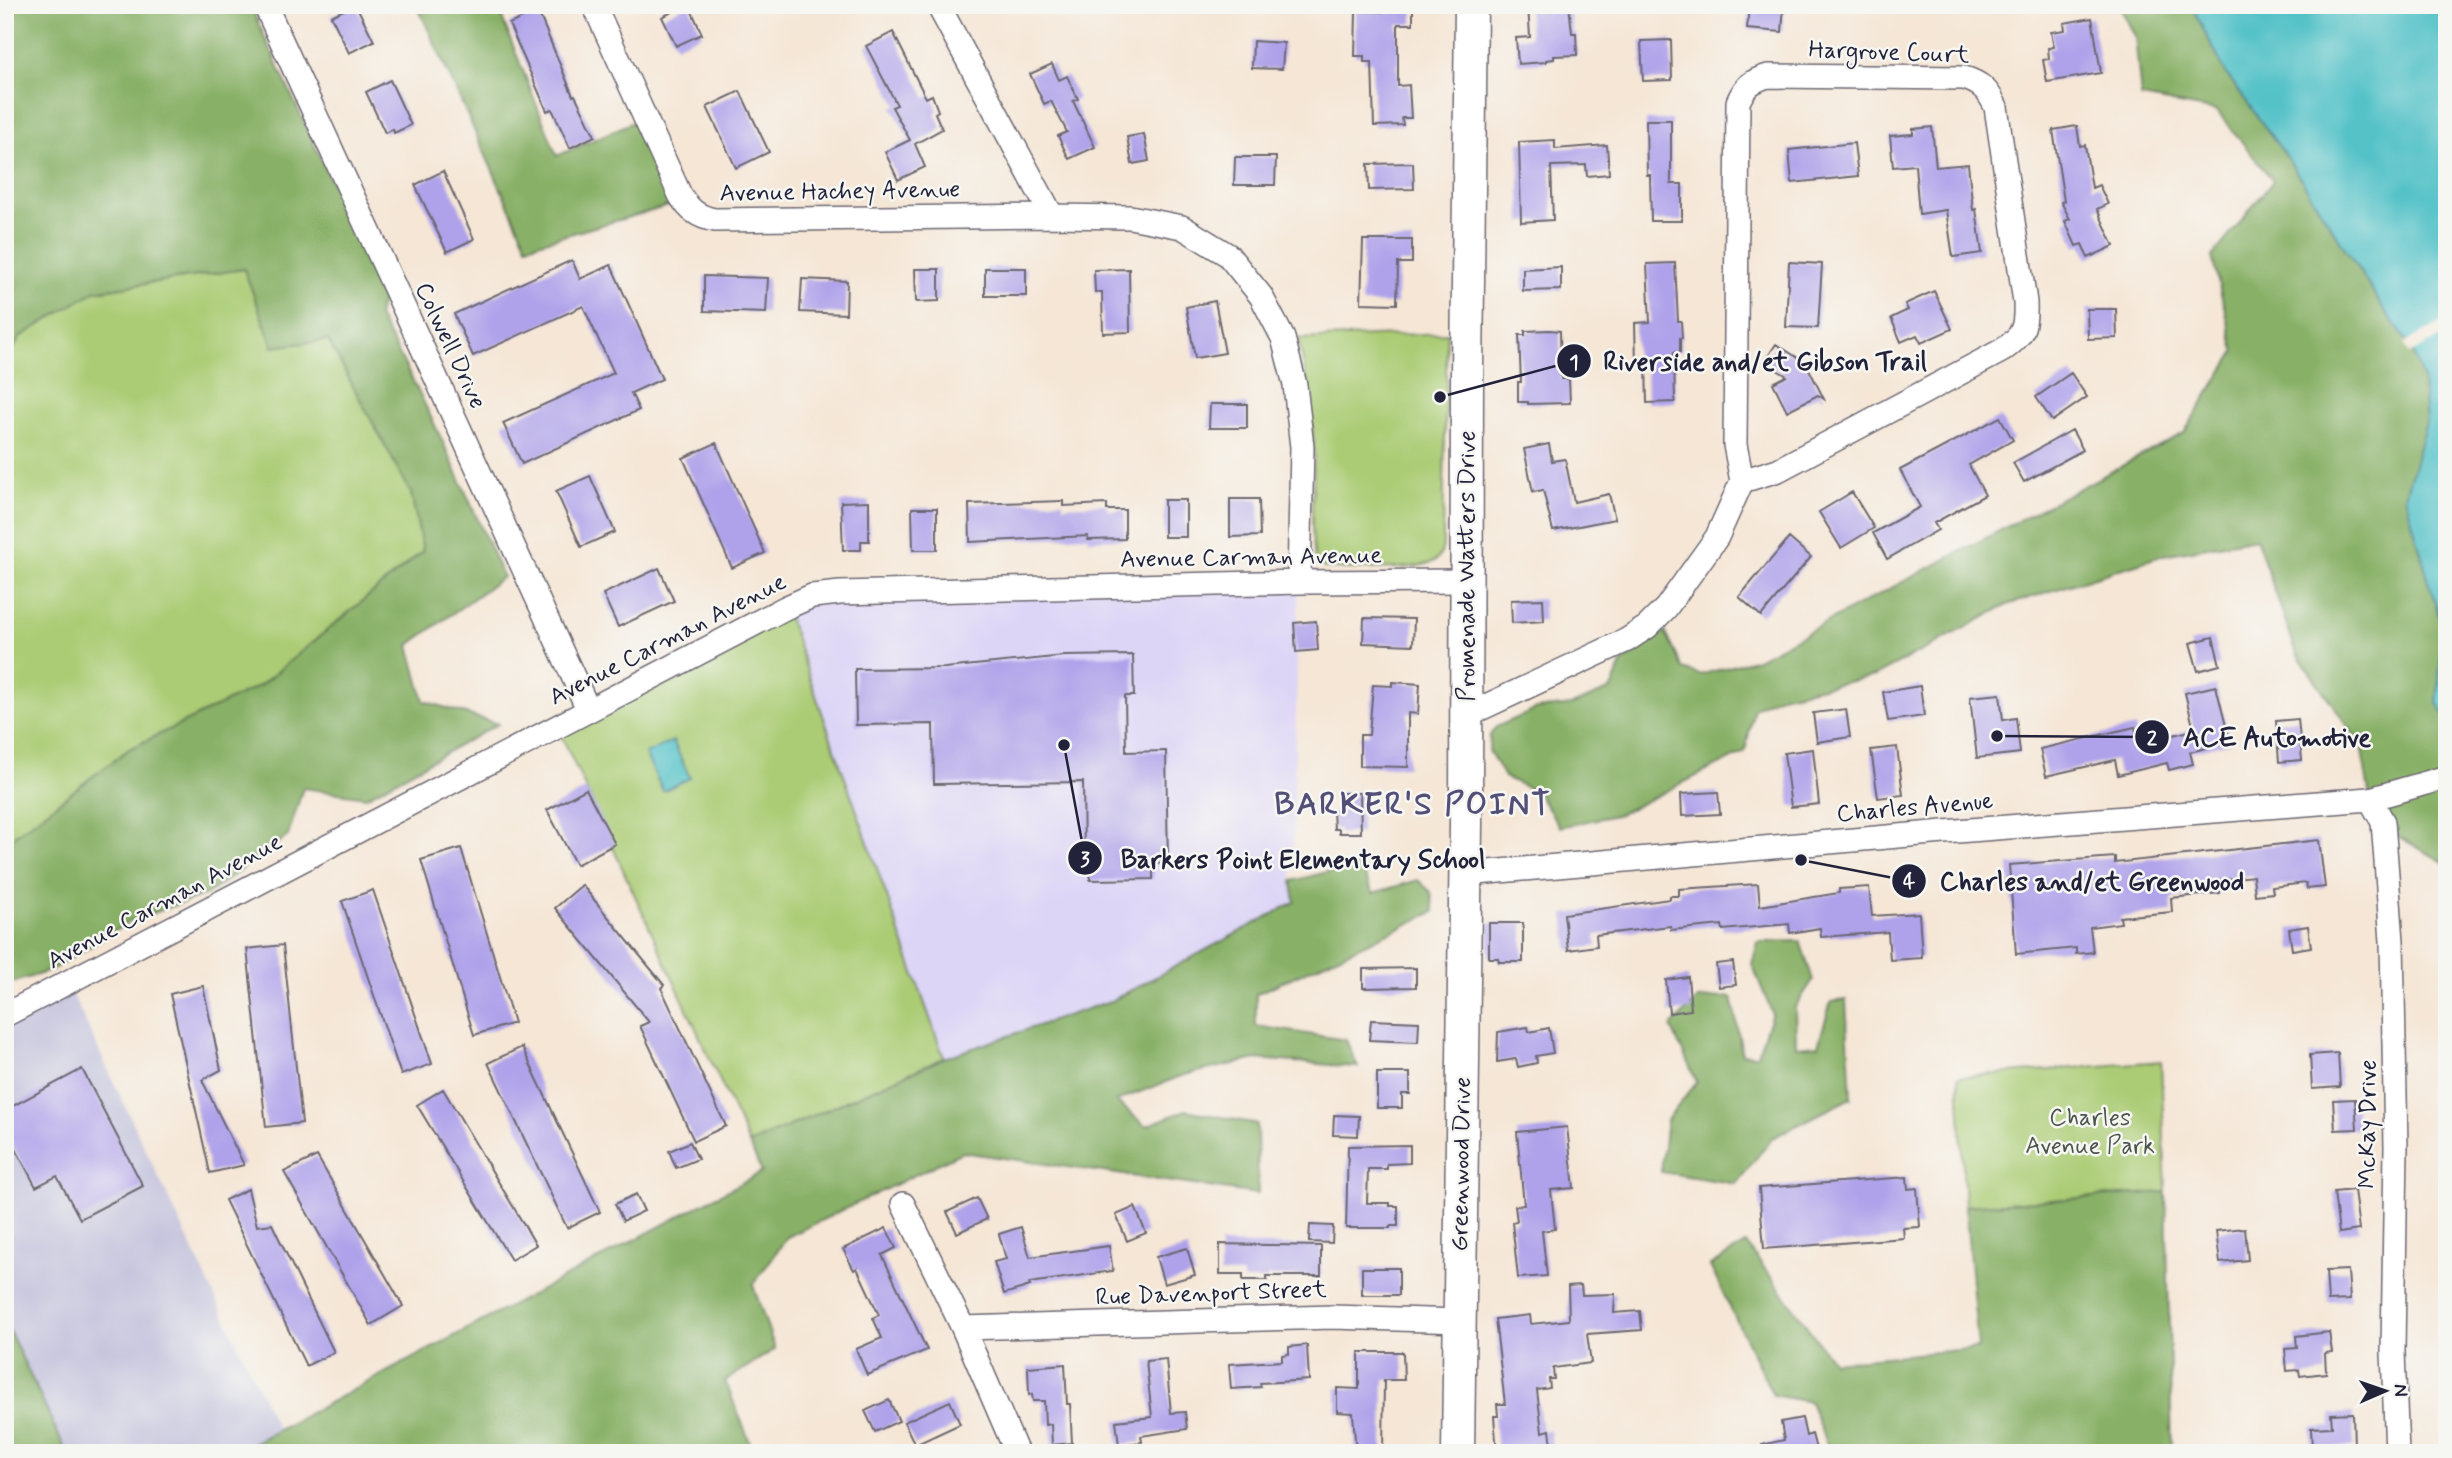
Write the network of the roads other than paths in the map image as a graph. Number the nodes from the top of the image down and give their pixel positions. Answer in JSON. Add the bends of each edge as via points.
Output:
{"nodes":[{"id":1,"x":265,"y":5,"type":"edge"},
{"id":2,"x":594,"y":5,"type":"edge"},
{"id":3,"x":938,"y":5,"type":"edge"},
{"id":4,"x":1471,"y":5,"type":"edge"},
{"id":5,"x":1052,"y":216,"type":"junction"},
{"id":6,"x":1742,"y":481,"type":"junction"},
{"id":7,"x":1467,"y":581,"type":"junction"},
{"id":8,"x":1299,"y":582,"type":"junction"},
{"id":9,"x":588,"y":709,"type":"junction"},
{"id":10,"x":1467,"y":715,"type":"junction"},
{"id":11,"x":2447,"y":777,"type":"edge"},
{"id":12,"x":2370,"y":799,"type":"junction"},
{"id":13,"x":1466,"y":874,"type":"junction"},
{"id":14,"x":5,"y":1015,"type":"edge"},
{"id":15,"x":903,"y":1204,"type":"dead end"},
{"id":16,"x":1460,"y":1321,"type":"junction"},
{"id":17,"x":963,"y":1328,"type":"junction"},
{"id":18,"x":1017,"y":1453,"type":"edge"},
{"id":19,"x":1458,"y":1453,"type":"edge"},
{"id":20,"x":2397,"y":1453,"type":"edge"}],
"edges":[{"from":1,"to":9,"type":"street","name":"Colwell Drive"},
{"from":2,"to":5,"type":"street","name":"Avenue Hachey Avenue","via":[[680,195],[689,209],[703,218]]},
{"from":3,"to":5,"type":"street"},
{"from":4,"to":7,"type":"main road","name":"Promenade Watters Drive"},
{"from":5,"to":8,"type":"street","name":"Avenue Hachey Avenue","via":[[1130,217],[1182,227],[1228,255],[1261,296],[1283,338],[1295,385],[1301,447]]},
{"from":6,"to":6,"type":"street","name":"Hargrove Court","via":[[1778,470],[2019,339],[2026,322],[2025,302],[1996,107],[1978,82],[1964,78],[1768,76],[1743,89],[1738,102],[1735,445]]},
{"from":6,"to":10,"type":"street","via":[[1717,537],[1647,627]]},
{"from":7,"to":8,"type":"street","name":"Avenue Carman Avenue"},
{"from":7,"to":10,"type":"main road","name":"Promenade Watters Drive"},
{"from":8,"to":9,"type":"street","name":"Avenue Carman Avenue","via":[[812,596]]},
{"from":9,"to":14,"type":"street","name":"Avenue Carman Avenue"},
{"from":10,"to":13,"type":"main road","name":"Promenade Watters Drive"},
{"from":11,"to":12,"type":"street","name":"Charles Avenue"},
{"from":12,"to":13,"type":"street","name":"Charles Avenue"},
{"from":12,"to":20,"type":"street","name":"McKay Drive","via":[[2383,822],[2392,942]]},
{"from":13,"to":16,"type":"main road","name":"Greenwood Drive"},
{"from":15,"to":17,"type":"street"},
{"from":16,"to":17,"type":"street","name":"Rue Davenport Street","via":[[1333,1317]]},
{"from":16,"to":19,"type":"main road","name":"Greenwood Drive"},
{"from":17,"to":18,"type":"street"}]}
